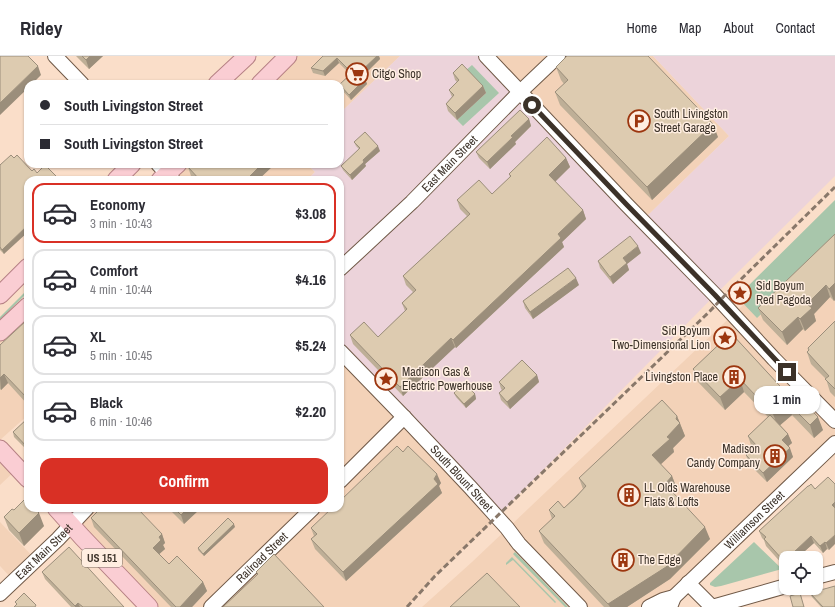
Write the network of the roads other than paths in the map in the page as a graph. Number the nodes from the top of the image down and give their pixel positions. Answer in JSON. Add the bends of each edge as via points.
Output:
{"nodes":[{"id":1,"x":55,"y":56,"type":"edge"},
{"id":2,"x":247,"y":56,"type":"edge"},
{"id":3,"x":272,"y":56,"type":"edge"},
{"id":4,"x":288,"y":56,"type":"edge"},
{"id":5,"x":486,"y":56,"type":"edge"},
{"id":6,"x":558,"y":56,"type":"edge"},
{"id":7,"x":78,"y":80,"type":"edge"},
{"id":8,"x":221,"y":80,"type":"edge"},
{"id":9,"x":252,"y":80,"type":"edge"},
{"id":10,"x":264,"y":80,"type":"edge"},
{"id":11,"x":520,"y":92,"type":"junction"},
{"id":12,"x":128,"y":168,"type":"edge"},
{"id":13,"x":120,"y":176,"type":"edge"},
{"id":14,"x":344,"y":265,"type":"edge"},
{"id":15,"x":24,"y":271,"type":"edge"},
{"id":16,"x":0,"y":294,"type":"edge"},
{"id":17,"x":24,"y":310,"type":"edge"},
{"id":18,"x":0,"y":332,"type":"edge"},
{"id":19,"x":344,"y":355,"type":"edge"},
{"id":20,"x":404,"y":417,"type":"junction"},
{"id":21,"x":835,"y":421,"type":"edge"},
{"id":22,"x":835,"y":443,"type":"edge"},
{"id":23,"x":2,"y":449,"type":"edge"},
{"id":24,"x":24,"y":474,"type":"edge"},
{"id":25,"x":344,"y":477,"type":"edge"},
{"id":26,"x":59,"y":512,"type":"edge"},
{"id":27,"x":83,"y":512,"type":"edge"},
{"id":28,"x":309,"y":512,"type":"edge"},
{"id":29,"x":70,"y":525,"type":"junction"},
{"id":30,"x":835,"y":572,"type":"edge"},
{"id":31,"x":823,"y":575,"type":"edge"},
{"id":32,"x":688,"y":583,"type":"junction"},
{"id":33,"x":779,"y":588,"type":"edge"},
{"id":34,"x":0,"y":594,"type":"edge"},
{"id":35,"x":672,"y":602,"type":"edge"},
{"id":36,"x":149,"y":607,"type":"edge"},
{"id":37,"x":211,"y":607,"type":"edge"},
{"id":38,"x":580,"y":607,"type":"edge"},
{"id":39,"x":649,"y":607,"type":"edge"}],
"edges":[{"from":1,"to":7,"type":"street"},
{"from":2,"to":8,"type":"main road"},
{"from":3,"to":9,"type":"main road"},
{"from":4,"to":10,"type":"main road"},
{"from":5,"to":11,"type":"street"},
{"from":6,"to":11,"type":"street","name":"East Main Street"},
{"from":11,"to":14,"type":"street","name":"East Main Street","via":[[412,202]]},
{"from":11,"to":21,"type":"street"},
{"from":12,"to":13,"type":"main road"},
{"from":15,"to":16,"type":"main road"},
{"from":17,"to":18,"type":"main road"},
{"from":19,"to":20,"type":"street","name":"South Blount Street"},
{"from":20,"to":25,"type":"street"},
{"from":20,"to":38,"type":"street","name":"South Blount Street","via":[[481,499],[518,544]]},
{"from":22,"to":32,"type":"street","name":"Williamson Street"},
{"from":23,"to":24,"type":"main road"},
{"from":26,"to":29,"type":"main road","number":"US 151"},
{"from":27,"to":29,"type":"street","name":"East Main Street"},
{"from":28,"to":37,"type":"street","name":"Railroad Street"},
{"from":29,"to":34,"type":"street","name":"East Main Street"},
{"from":29,"to":36,"type":"main road","number":"US 151"},
{"from":30,"to":31,"type":"street"},
{"from":32,"to":33,"type":"street","via":[[712,607]]},
{"from":32,"to":35,"type":"street","name":"Williamson Street"},
{"from":35,"to":39,"type":"street","name":"Williamson Street","via":[[663,600]]}]}
